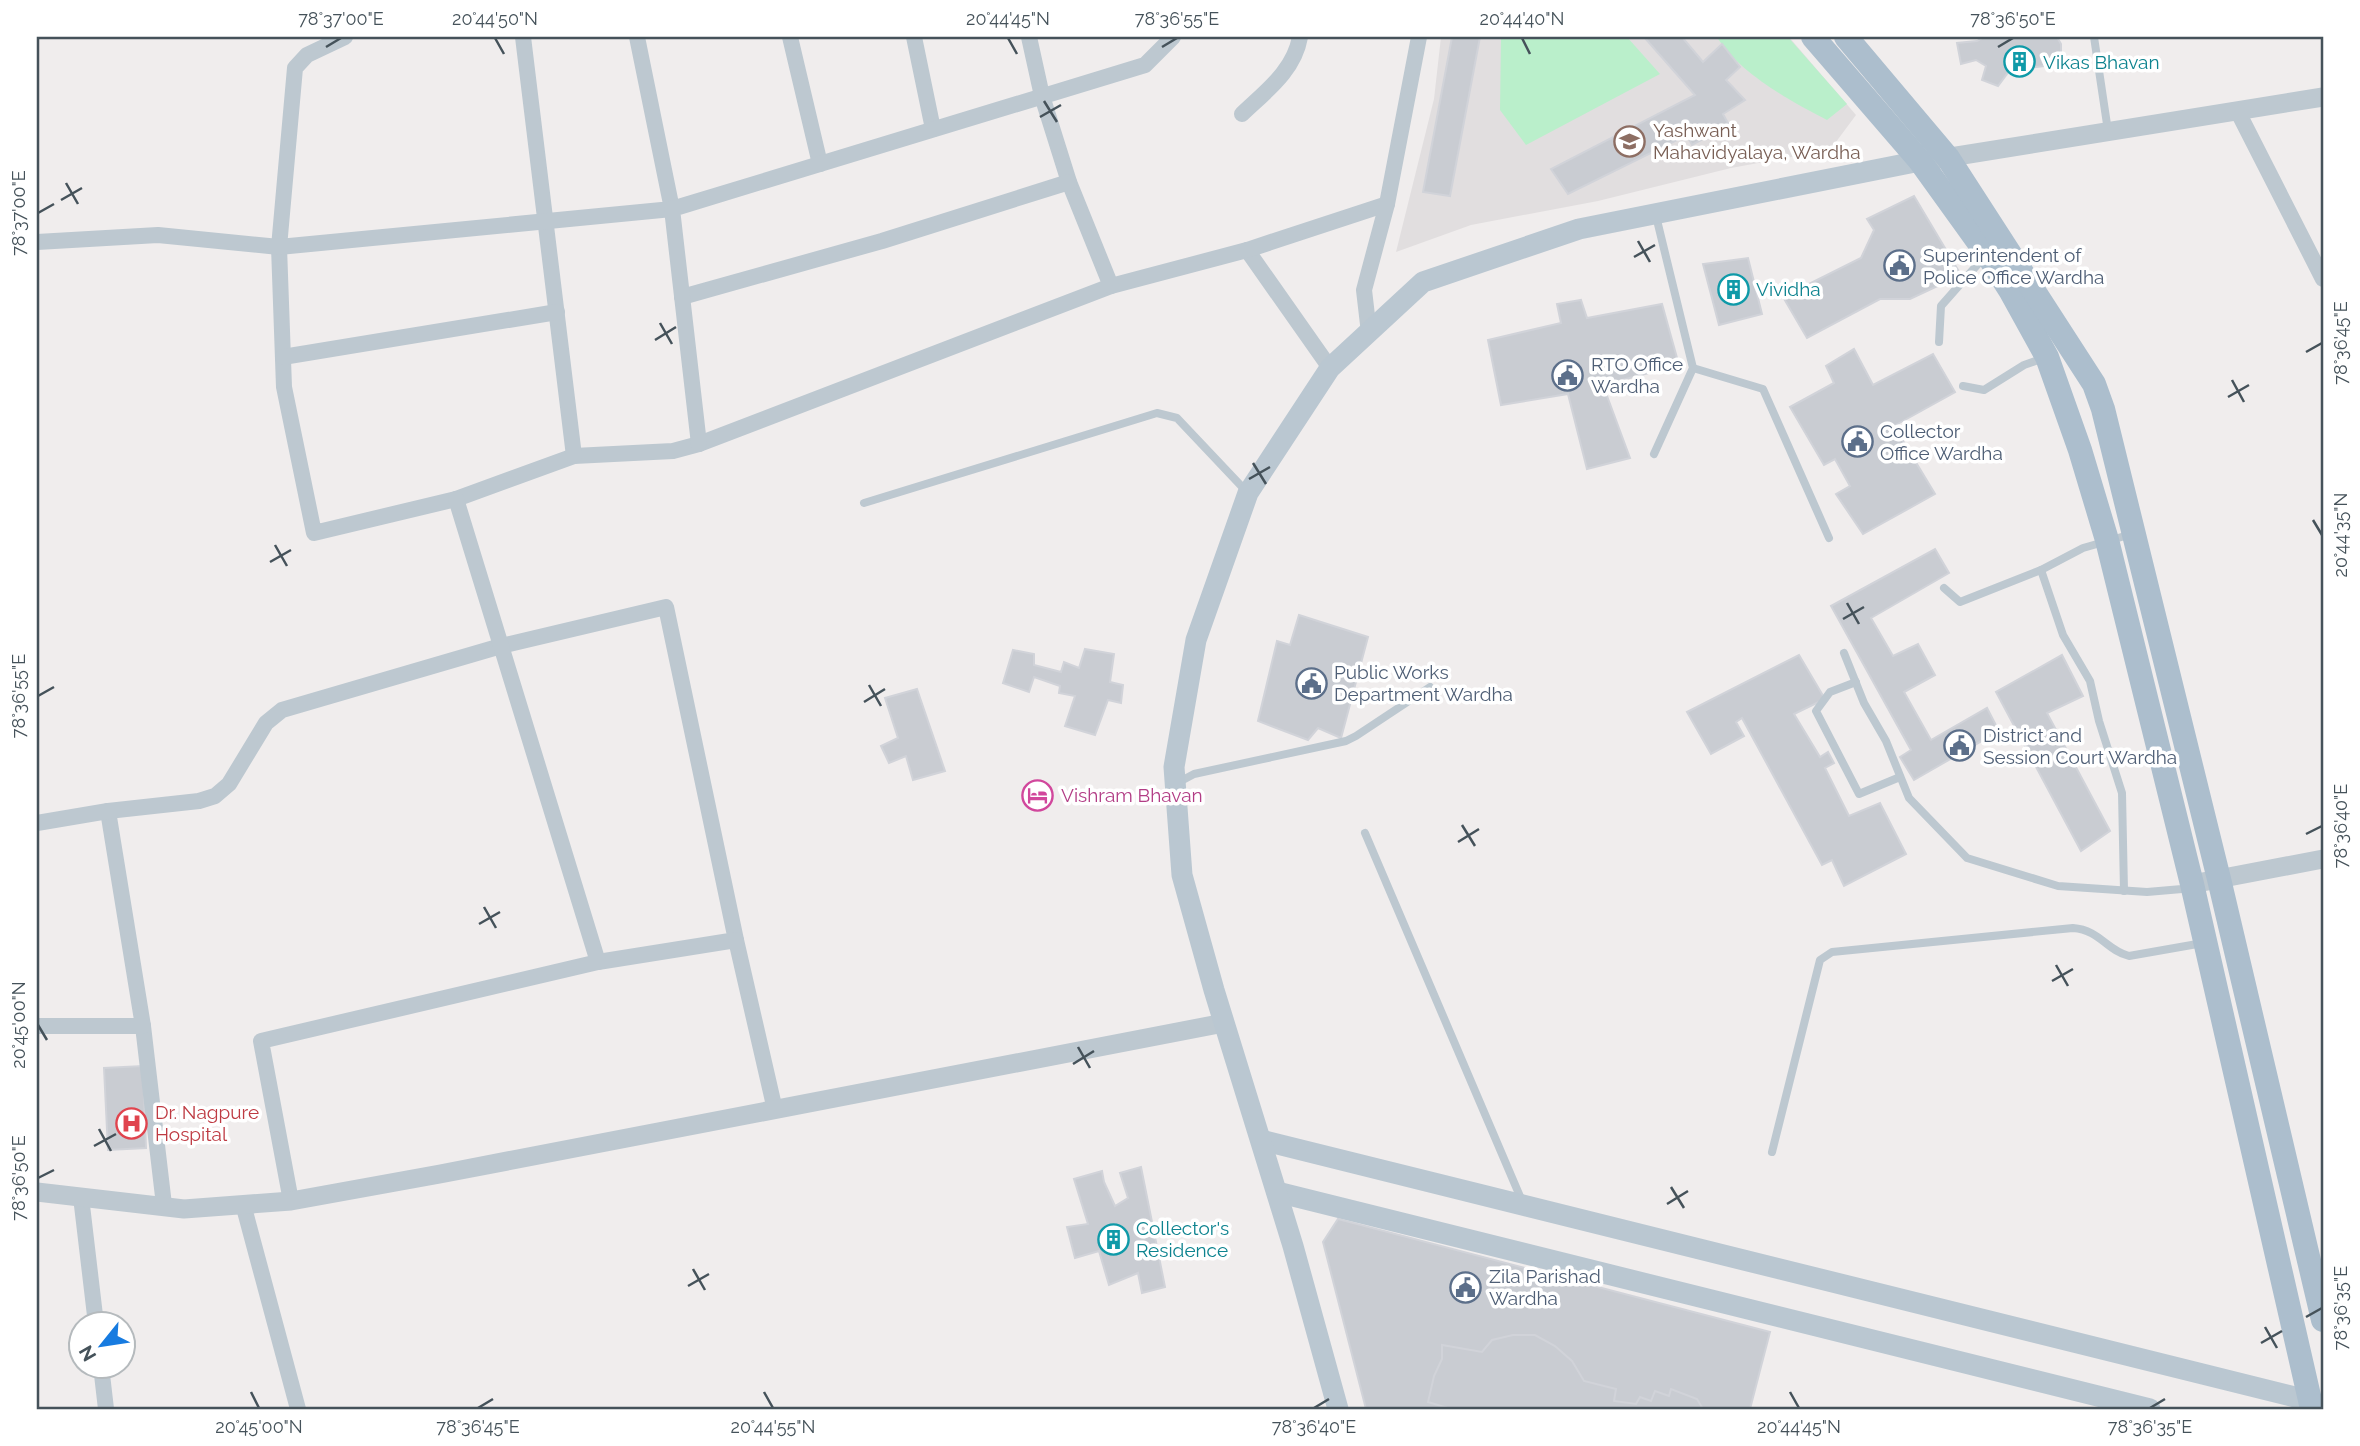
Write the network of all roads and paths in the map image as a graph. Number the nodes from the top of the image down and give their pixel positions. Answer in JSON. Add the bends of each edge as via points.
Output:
{"nodes":[{"id":1,"x":345,"y":37,"type":"edge"},
{"id":2,"x":523,"y":37,"type":"edge"},
{"id":3,"x":637,"y":37,"type":"edge"},
{"id":4,"x":790,"y":37,"type":"edge"},
{"id":5,"x":914,"y":37,"type":"edge"},
{"id":6,"x":1029,"y":37,"type":"edge"},
{"id":7,"x":1173,"y":37,"type":"edge"},
{"id":8,"x":1300,"y":37,"type":"edge"},
{"id":9,"x":1419,"y":37,"type":"edge"},
{"id":10,"x":1813,"y":37,"type":"edge"},
{"id":11,"x":1846,"y":37,"type":"edge"},
{"id":12,"x":2094,"y":37,"type":"edge"},
{"id":13,"x":1042,"y":96,"type":"junction"},
{"id":14,"x":2323,"y":97,"type":"edge"},
{"id":15,"x":2238,"y":112,"type":"junction"},
{"id":16,"x":1242,"y":114,"type":"dead end"},
{"id":17,"x":933,"y":130,"type":"junction"},
{"id":18,"x":2108,"y":132,"type":"junction"},
{"id":19,"x":1948,"y":158,"type":"junction"},
{"id":20,"x":1920,"y":161,"type":"junction"},
{"id":21,"x":820,"y":164,"type":"junction"},
{"id":22,"x":1069,"y":182,"type":"junction"},
{"id":23,"x":1387,"y":204,"type":"junction"},
{"id":24,"x":672,"y":209,"type":"junction"},
{"id":25,"x":1655,"y":213,"type":"junction"},
{"id":26,"x":547,"y":221,"type":"junction"},
{"id":27,"x":37,"y":242,"type":"edge"},
{"id":28,"x":279,"y":247,"type":"junction"},
{"id":29,"x":1247,"y":250,"type":"junction"},
{"id":30,"x":1987,"y":254,"type":"junction"},
{"id":31,"x":2323,"y":279,"type":"edge"},
{"id":32,"x":2018,"y":285,"type":"junction"},
{"id":33,"x":1111,"y":286,"type":"junction"},
{"id":34,"x":682,"y":297,"type":"junction"},
{"id":35,"x":557,"y":312,"type":"junction"},
{"id":36,"x":1368,"y":332,"type":"junction"},
{"id":37,"x":1939,"y":342,"type":"dead end"},
{"id":38,"x":283,"y":357,"type":"junction"},
{"id":39,"x":2047,"y":357,"type":"junction"},
{"id":40,"x":1330,"y":368,"type":"junction"},
{"id":41,"x":1693,"y":368,"type":"junction"},
{"id":42,"x":2094,"y":384,"type":"junction"},
{"id":43,"x":1963,"y":386,"type":"dead end"},
{"id":44,"x":2062,"y":399,"type":"junction"},
{"id":45,"x":699,"y":444,"type":"junction"},
{"id":46,"x":1654,"y":454,"type":"dead end"},
{"id":47,"x":574,"y":456,"type":"junction"},
{"id":48,"x":1248,"y":493,"type":"junction"},
{"id":49,"x":456,"y":499,"type":"junction"},
{"id":50,"x":864,"y":503,"type":"dead end"},
{"id":51,"x":2134,"y":533,"type":"junction"},
{"id":52,"x":1829,"y":538,"type":"dead end"},
{"id":53,"x":2107,"y":540,"type":"junction"},
{"id":54,"x":2041,"y":570,"type":"junction"},
{"id":55,"x":1944,"y":588,"type":"dead end"},
{"id":56,"x":501,"y":646,"type":"junction"},
{"id":57,"x":1844,"y":653,"type":"dead end"},
{"id":58,"x":1856,"y":682,"type":"junction"},
{"id":59,"x":1430,"y":687,"type":"dead end"},
{"id":60,"x":1900,"y":777,"type":"junction"},
{"id":61,"x":1175,"y":784,"type":"junction"},
{"id":62,"x":108,"y":811,"type":"junction"},
{"id":63,"x":37,"y":823,"type":"edge"},
{"id":64,"x":1365,"y":833,"type":"dead end"},
{"id":65,"x":2323,"y":859,"type":"edge"},
{"id":66,"x":2219,"y":879,"type":"junction"},
{"id":67,"x":2192,"y":884,"type":"junction"},
{"id":68,"x":2124,"y":891,"type":"junction"},
{"id":69,"x":736,"y":940,"type":"junction"},
{"id":70,"x":2206,"y":942,"type":"junction"},
{"id":71,"x":598,"y":962,"type":"junction"},
{"id":72,"x":1224,"y":1023,"type":"junction"},
{"id":73,"x":143,"y":1026,"type":"junction"},
{"id":74,"x":37,"y":1027,"type":"edge"},
{"id":75,"x":775,"y":1110,"type":"junction"},
{"id":76,"x":1261,"y":1140,"type":"junction"},
{"id":77,"x":1772,"y":1152,"type":"dead end"},
{"id":78,"x":37,"y":1192,"type":"edge"},
{"id":79,"x":1277,"y":1192,"type":"junction"},
{"id":80,"x":81,"y":1197,"type":"junction"},
{"id":81,"x":291,"y":1201,"type":"junction"},
{"id":82,"x":243,"y":1204,"type":"junction"},
{"id":83,"x":164,"y":1205,"type":"junction"},
{"id":84,"x":1524,"y":1206,"type":"junction"},
{"id":85,"x":94,"y":1310,"type":"edge"},
{"id":86,"x":2323,"y":1320,"type":"edge"},
{"id":87,"x":103,"y":1380,"type":"edge"},
{"id":88,"x":2315,"y":1405,"type":"edge"},
{"id":89,"x":106,"y":1409,"type":"edge"},
{"id":90,"x":298,"y":1409,"type":"edge"},
{"id":91,"x":1338,"y":1409,"type":"edge"},
{"id":92,"x":2150,"y":1409,"type":"edge"}],
"edges":[{"from":1,"to":28,"type":"street","via":[[307,55],[295,68]]},
{"from":2,"to":26,"type":"street"},
{"from":3,"to":24,"type":"street"},
{"from":4,"to":21,"type":"street"},
{"from":5,"to":17,"type":"street"},
{"from":6,"to":13,"type":"street"},
{"from":7,"to":13,"type":"street","via":[[1145,65]]},
{"from":8,"to":16,"type":"street","via":[[1287,70]]},
{"from":9,"to":23,"type":"street"},
{"from":10,"to":20,"type":"main road"},
{"from":11,"to":19,"type":"main road"},
{"from":12,"to":18,"type":"lane"},
{"from":13,"to":17,"type":"street"},
{"from":13,"to":22,"type":"street"},
{"from":14,"to":15,"type":"street"},
{"from":15,"to":18,"type":"street"},
{"from":15,"to":31,"type":"street"},
{"from":17,"to":21,"type":"street"},
{"from":18,"to":19,"type":"street"},
{"from":19,"to":20,"type":"street"},
{"from":19,"to":32,"type":"main road"},
{"from":20,"to":25,"type":"main road"},
{"from":20,"to":30,"type":"main road"},
{"from":21,"to":24,"type":"street"},
{"from":22,"to":33,"type":"street"},
{"from":22,"to":34,"type":"street"},
{"from":23,"to":29,"type":"street"},
{"from":23,"to":36,"type":"street","via":[[1364,290]]},
{"from":24,"to":26,"type":"street"},
{"from":24,"to":34,"type":"street"},
{"from":25,"to":36,"type":"main road","via":[[1579,229],[1423,282]]},
{"from":25,"to":41,"type":"lane"},
{"from":26,"to":28,"type":"street"},
{"from":26,"to":35,"type":"street"},
{"from":27,"to":28,"type":"street","via":[[158,235]]},
{"from":28,"to":38,"type":"street"},
{"from":29,"to":33,"type":"street"},
{"from":29,"to":40,"type":"street"},
{"from":30,"to":32,"type":"main road"},
{"from":30,"to":37,"type":"lane","via":[[1941,306]]},
{"from":32,"to":39,"type":"main road"},
{"from":32,"to":42,"type":"main road"},
{"from":33,"to":45,"type":"street"},
{"from":34,"to":45,"type":"street"},
{"from":35,"to":38,"type":"street"},
{"from":35,"to":47,"type":"street"},
{"from":36,"to":40,"type":"main road"},
{"from":38,"to":49,"type":"street","via":[[284,387],[314,533]]},
{"from":39,"to":43,"type":"lane","via":[[2024,365],[1984,390]]},
{"from":39,"to":44,"type":"main road"},
{"from":40,"to":48,"type":"main road"},
{"from":41,"to":46,"type":"lane"},
{"from":41,"to":52,"type":"lane","via":[[1763,389]]},
{"from":42,"to":44,"type":"main road"},
{"from":42,"to":51,"type":"main road"},
{"from":44,"to":53,"type":"main road"},
{"from":45,"to":47,"type":"street","via":[[673,452]]},
{"from":47,"to":49,"type":"street"},
{"from":48,"to":50,"type":"lane","via":[[1177,418],[1157,413]]},
{"from":48,"to":61,"type":"main road","via":[[1196,640]]},
{"from":49,"to":56,"type":"street"},
{"from":51,"to":53,"type":"lane"},
{"from":51,"to":66,"type":"main road"},
{"from":53,"to":54,"type":"lane"},
{"from":53,"to":67,"type":"main road"},
{"from":54,"to":55,"type":"lane","via":[[1960,602]]},
{"from":54,"to":68,"type":"lane","via":[[2063,635],[2090,681],[2122,793]]},
{"from":56,"to":62,"type":"street","via":[[282,710],[266,723],[229,784],[215,796]]},
{"from":56,"to":69,"type":"street","via":[[666,607]]},
{"from":56,"to":71,"type":"street"},
{"from":57,"to":58,"type":"lane"},
{"from":58,"to":60,"type":"lane"},
{"from":58,"to":60,"type":"lane","via":[[1830,692],[1816,711],[1858,794]]},
{"from":59,"to":61,"type":"lane","via":[[1346,741],[1194,774]]},
{"from":60,"to":68,"type":"lane","via":[[1909,798],[1967,859],[2058,886]]},
{"from":61,"to":72,"type":"main road","via":[[1182,875]]},
{"from":62,"to":63,"type":"street"},
{"from":62,"to":73,"type":"street"},
{"from":64,"to":84,"type":"lane"},
{"from":65,"to":66,"type":"street"},
{"from":66,"to":67,"type":"street"},
{"from":66,"to":86,"type":"main road"},
{"from":67,"to":68,"type":"lane","via":[[2182,889]]},
{"from":67,"to":70,"type":"main road"},
{"from":69,"to":71,"type":"street"},
{"from":69,"to":75,"type":"street"},
{"from":70,"to":77,"type":"lane","via":[[2129,956],[2090,930],[2073,928],[1832,952],[1820,960]]},
{"from":70,"to":88,"type":"main road"},
{"from":71,"to":81,"type":"street","via":[[261,1041]]},
{"from":72,"to":75,"type":"street"},
{"from":72,"to":76,"type":"main road"},
{"from":73,"to":74,"type":"street"},
{"from":73,"to":83,"type":"street"},
{"from":75,"to":81,"type":"street"},
{"from":76,"to":79,"type":"main road"},
{"from":76,"to":84,"type":"main road"},
{"from":78,"to":80,"type":"street"},
{"from":79,"to":91,"type":"main road"},
{"from":79,"to":92,"type":"main road"},
{"from":80,"to":83,"type":"street"},
{"from":80,"to":85,"type":"street"},
{"from":81,"to":82,"type":"street"},
{"from":82,"to":83,"type":"street","via":[[184,1209]]},
{"from":82,"to":90,"type":"street"},
{"from":84,"to":88,"type":"main road"},
{"from":87,"to":89,"type":"street"}]}
